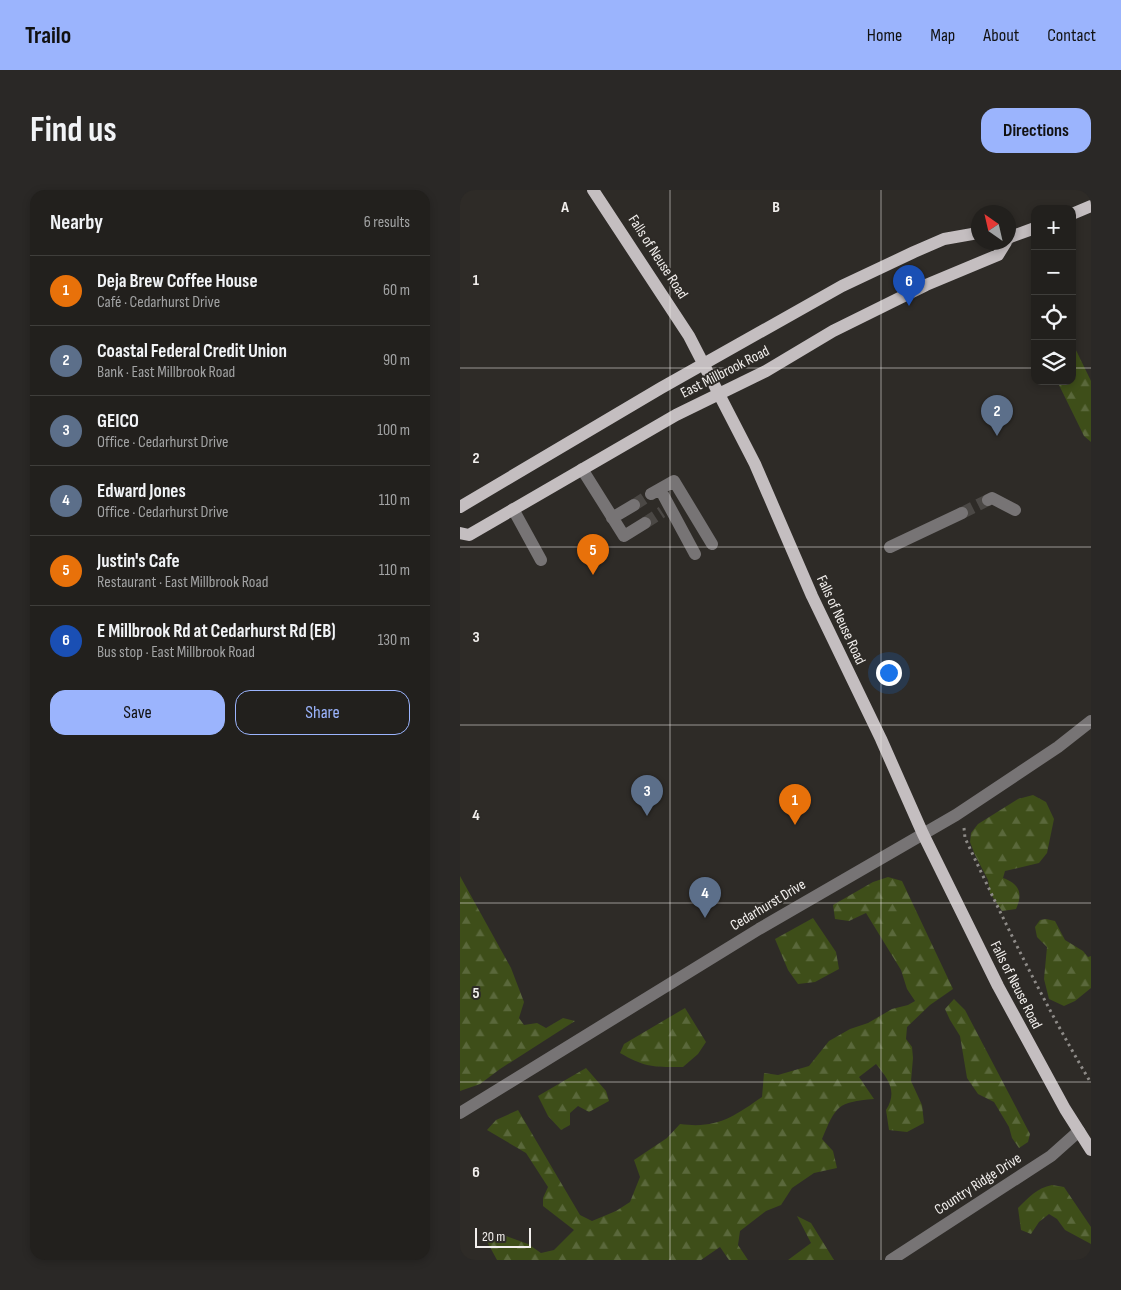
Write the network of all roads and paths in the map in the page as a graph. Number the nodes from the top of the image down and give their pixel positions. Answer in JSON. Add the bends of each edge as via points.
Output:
{"nodes":[{"id":1,"x":593,"y":190,"type":"edge"},
{"id":2,"x":1091,"y":206,"type":"edge"},
{"id":3,"x":1076,"y":212,"type":"edge"},
{"id":4,"x":1031,"y":230,"type":"edge"},
{"id":5,"x":971,"y":234,"type":"edge"},
{"id":6,"x":1016,"y":236,"type":"edge"},
{"id":7,"x":1001,"y":250,"type":"edge"},
{"id":8,"x":704,"y":364,"type":"junction"},
{"id":9,"x":719,"y":394,"type":"junction"},
{"id":10,"x":582,"y":469,"type":"junction"},
{"id":11,"x":685,"y":499,"type":"junction"},
{"id":12,"x":988,"y":500,"type":"dead end"},
{"id":13,"x":634,"y":505,"type":"tunnel mouth"},
{"id":14,"x":460,"y":507,"type":"edge"},
{"id":15,"x":513,"y":510,"type":"junction"},
{"id":16,"x":666,"y":510,"type":"junction"},
{"id":17,"x":1015,"y":510,"type":"dead end"},
{"id":18,"x":962,"y":513,"type":"tunnel mouth"},
{"id":19,"x":612,"y":518,"type":"junction"},
{"id":20,"x":646,"y":523,"type":"tunnel mouth"},
{"id":21,"x":460,"y":533,"type":"edge"},
{"id":22,"x":712,"y":544,"type":"dead end"},
{"id":23,"x":890,"y":546,"type":"dead end"},
{"id":24,"x":696,"y":554,"type":"dead end"},
{"id":25,"x":541,"y":560,"type":"dead end"},
{"id":26,"x":1091,"y":721,"type":"edge"},
{"id":27,"x":964,"y":827,"type":"dead end"},
{"id":28,"x":923,"y":834,"type":"junction"},
{"id":29,"x":1091,"y":1083,"type":"edge"},
{"id":30,"x":460,"y":1113,"type":"edge"},
{"id":31,"x":1079,"y":1131,"type":"junction"},
{"id":32,"x":1091,"y":1150,"type":"edge"},
{"id":33,"x":891,"y":1260,"type":"edge"}],
"edges":[{"from":1,"to":8,"type":"main road","name":"Falls of Neuse Road","via":[[690,336]]},
{"from":2,"to":3,"type":"main road"},
{"from":4,"to":6,"type":"main road","name":"East Millbrook Road"},
{"from":5,"to":8,"type":"main road","name":"East Millbrook Road","via":[[944,239],[876,269]]},
{"from":7,"to":9,"type":"main road","name":"East Millbrook Road","via":[[998,255],[879,307]]},
{"from":8,"to":9,"type":"main road","name":"Falls of Neuse Road"},
{"from":8,"to":14,"type":"main road","name":"East Millbrook Road"},
{"from":9,"to":10,"type":"main road","name":"East Millbrook Road","via":[[676,414]]},
{"from":9,"to":28,"type":"main road","name":"Falls of Neuse Road","via":[[755,464],[805,581]]},
{"from":10,"to":15,"type":"main road","name":"East Millbrook Road"},
{"from":10,"to":19,"type":"street"},
{"from":11,"to":16,"type":"street"},
{"from":11,"to":16,"type":"street","via":[[674,481],[656,492]]},
{"from":11,"to":22,"type":"street"},
{"from":12,"to":17,"type":"street","via":[[992,498]]},
{"from":13,"to":19,"type":"street"},
{"from":15,"to":21,"type":"main road","name":"East Millbrook Road","via":[[469,535]]},
{"from":15,"to":25,"type":"street"},
{"from":16,"to":24,"type":"street"},
{"from":18,"to":23,"type":"street"},
{"from":19,"to":20,"type":"street","via":[[624,536]]},
{"from":26,"to":28,"type":"street","name":"Cedarhurst Drive","via":[[1058,747]]},
{"from":27,"to":29,"type":"path","via":[[964,838],[1008,930]]},
{"from":28,"to":30,"type":"street","name":"Cedarhurst Drive","via":[[759,929]]},
{"from":28,"to":31,"type":"main road","name":"Falls of Neuse Road","via":[[998,986]]},
{"from":31,"to":32,"type":"main road","name":"Falls of Neuse Road"},
{"from":31,"to":33,"type":"street","name":"Country Ridge Drive","via":[[1051,1156]]}]}
